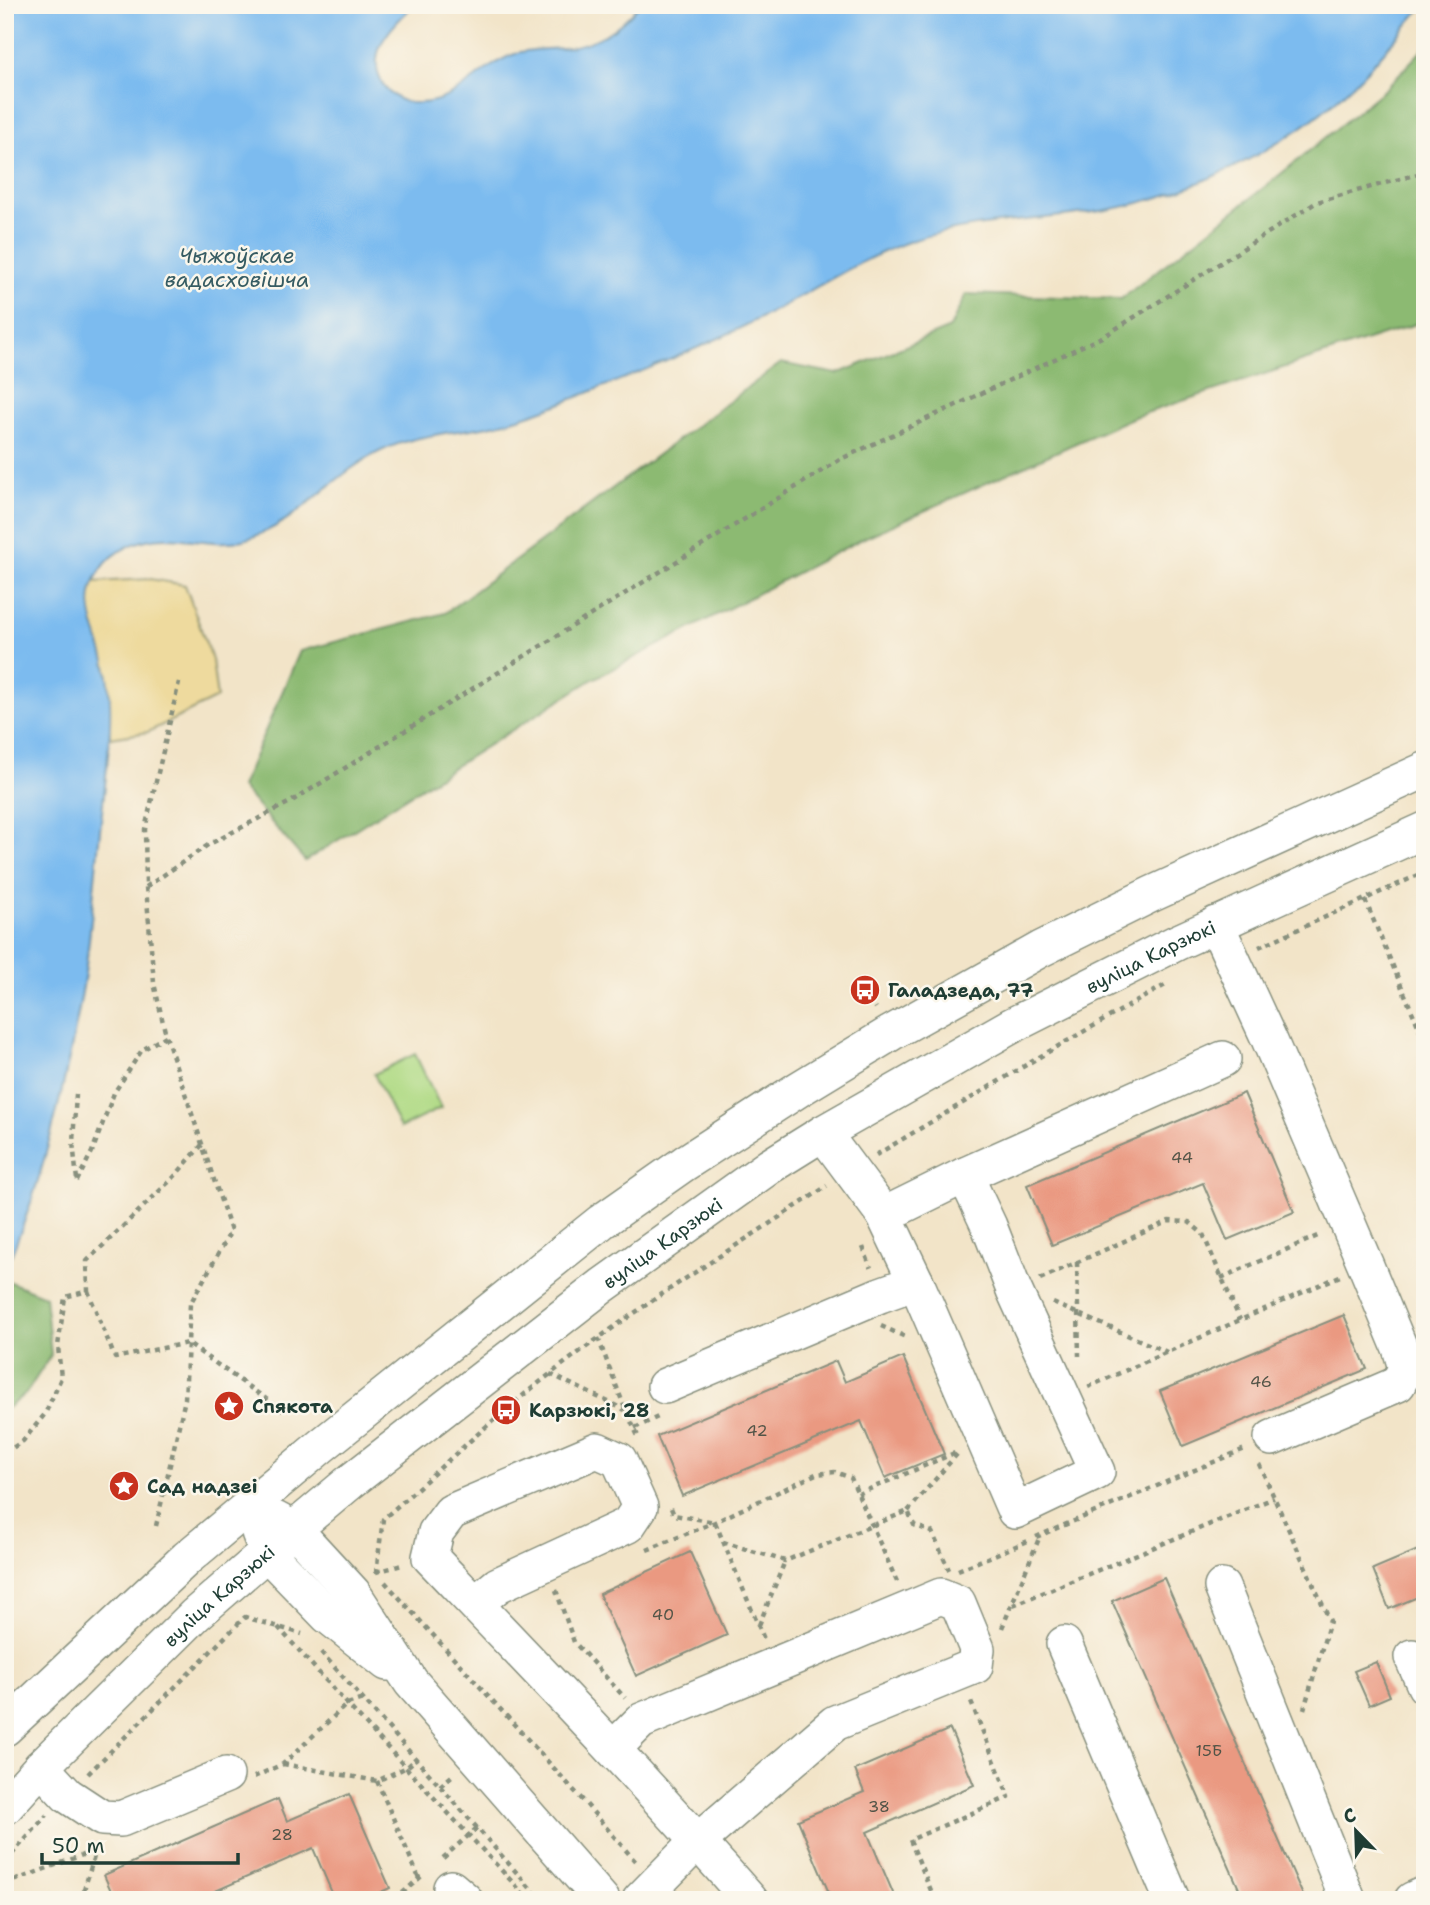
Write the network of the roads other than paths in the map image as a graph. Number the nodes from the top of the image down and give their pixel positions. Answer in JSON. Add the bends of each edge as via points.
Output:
{"nodes":[{"id":1,"x":1425,"y":769,"type":"edge"},
{"id":2,"x":1425,"y":830,"type":"edge"},
{"id":3,"x":1216,"y":924,"type":"junction"},
{"id":4,"x":1223,"y":1059,"type":"dead end"},
{"id":5,"x":823,"y":1133,"type":"junction"},
{"id":6,"x":965,"y":1175,"type":"junction"},
{"id":7,"x":884,"y":1216,"type":"junction"},
{"id":8,"x":916,"y":1282,"type":"junction"},
{"id":9,"x":665,"y":1386,"type":"dead end"},
{"id":10,"x":1264,"y":1447,"type":"road end"},
{"id":11,"x":250,"y":1506,"type":"junction"},
{"id":12,"x":294,"y":1529,"type":"junction"},
{"id":13,"x":267,"y":1553,"type":"junction"},
{"id":14,"x":1222,"y":1587,"type":"dead end"},
{"id":15,"x":475,"y":1604,"type":"junction"},
{"id":16,"x":1063,"y":1644,"type":"dead end"},
{"id":17,"x":411,"y":1682,"type":"junction"},
{"id":18,"x":5,"y":1728,"type":"edge"},
{"id":19,"x":613,"y":1749,"type":"junction"},
{"id":20,"x":41,"y":1767,"type":"junction"},
{"id":21,"x":226,"y":1775,"type":"dead end"},
{"id":22,"x":5,"y":1807,"type":"edge"},
{"id":23,"x":697,"y":1842,"type":"junction"},
{"id":24,"x":648,"y":1893,"type":"edge"},
{"id":25,"x":1425,"y":1894,"type":"edge"},
{"id":26,"x":602,"y":1900,"type":"edge"},
{"id":27,"x":750,"y":1900,"type":"edge"},
{"id":28,"x":1172,"y":1900,"type":"edge"},
{"id":29,"x":1348,"y":1900,"type":"edge"},
{"id":30,"x":1412,"y":1900,"type":"edge"}],
"edges":[{"from":1,"to":11,"type":"street","via":[[1041,949],[799,1089],[601,1222]]},
{"from":2,"to":3,"type":"street","name":"вуліца Карзюкі"},
{"from":3,"to":5,"type":"street","name":"вуліца Карзюкі","via":[[1011,1026]]},
{"from":3,"to":10,"type":"street","via":[[1406,1368],[1398,1384]]},
{"from":4,"to":6,"type":"street"},
{"from":5,"to":7,"type":"street"},
{"from":5,"to":12,"type":"street","name":"вуліца Карзюкі","via":[[602,1286]]},
{"from":6,"to":7,"type":"street"},
{"from":6,"to":8,"type":"street","via":[[1097,1472],[1016,1511]]},
{"from":7,"to":8,"type":"street"},
{"from":8,"to":9,"type":"street"},
{"from":11,"to":12,"type":"street"},
{"from":11,"to":13,"type":"street"},
{"from":11,"to":18,"type":"street","via":[[187,1558]]},
{"from":12,"to":13,"type":"street","name":"вуліца Карзюкі"},
{"from":12,"to":17,"type":"street","via":[[353,1593]]},
{"from":13,"to":17,"type":"street","via":[[328,1616]]},
{"from":13,"to":20,"type":"street","name":"вуліца Карзюкі","via":[[195,1615]]},
{"from":14,"to":29,"type":"street"},
{"from":15,"to":15,"type":"street","via":[[430,1557],[436,1532],[451,1512],[597,1450],[619,1460],[640,1507],[628,1525],[498,1585]]},
{"from":15,"to":19,"type":"street"},
{"from":16,"to":28,"type":"street"},
{"from":17,"to":26,"type":"street"},
{"from":19,"to":23,"type":"street"},
{"from":19,"to":23,"type":"street","via":[[641,1721],[941,1596],[958,1603],[977,1649],[975,1666],[835,1723]]},
{"from":20,"to":21,"type":"street","via":[[67,1795],[102,1818],[121,1819]]},
{"from":20,"to":22,"type":"street","name":"вуліца Карзюкі"},
{"from":23,"to":24,"type":"street"},
{"from":23,"to":27,"type":"street"},
{"from":25,"to":30,"type":"street"}]}
